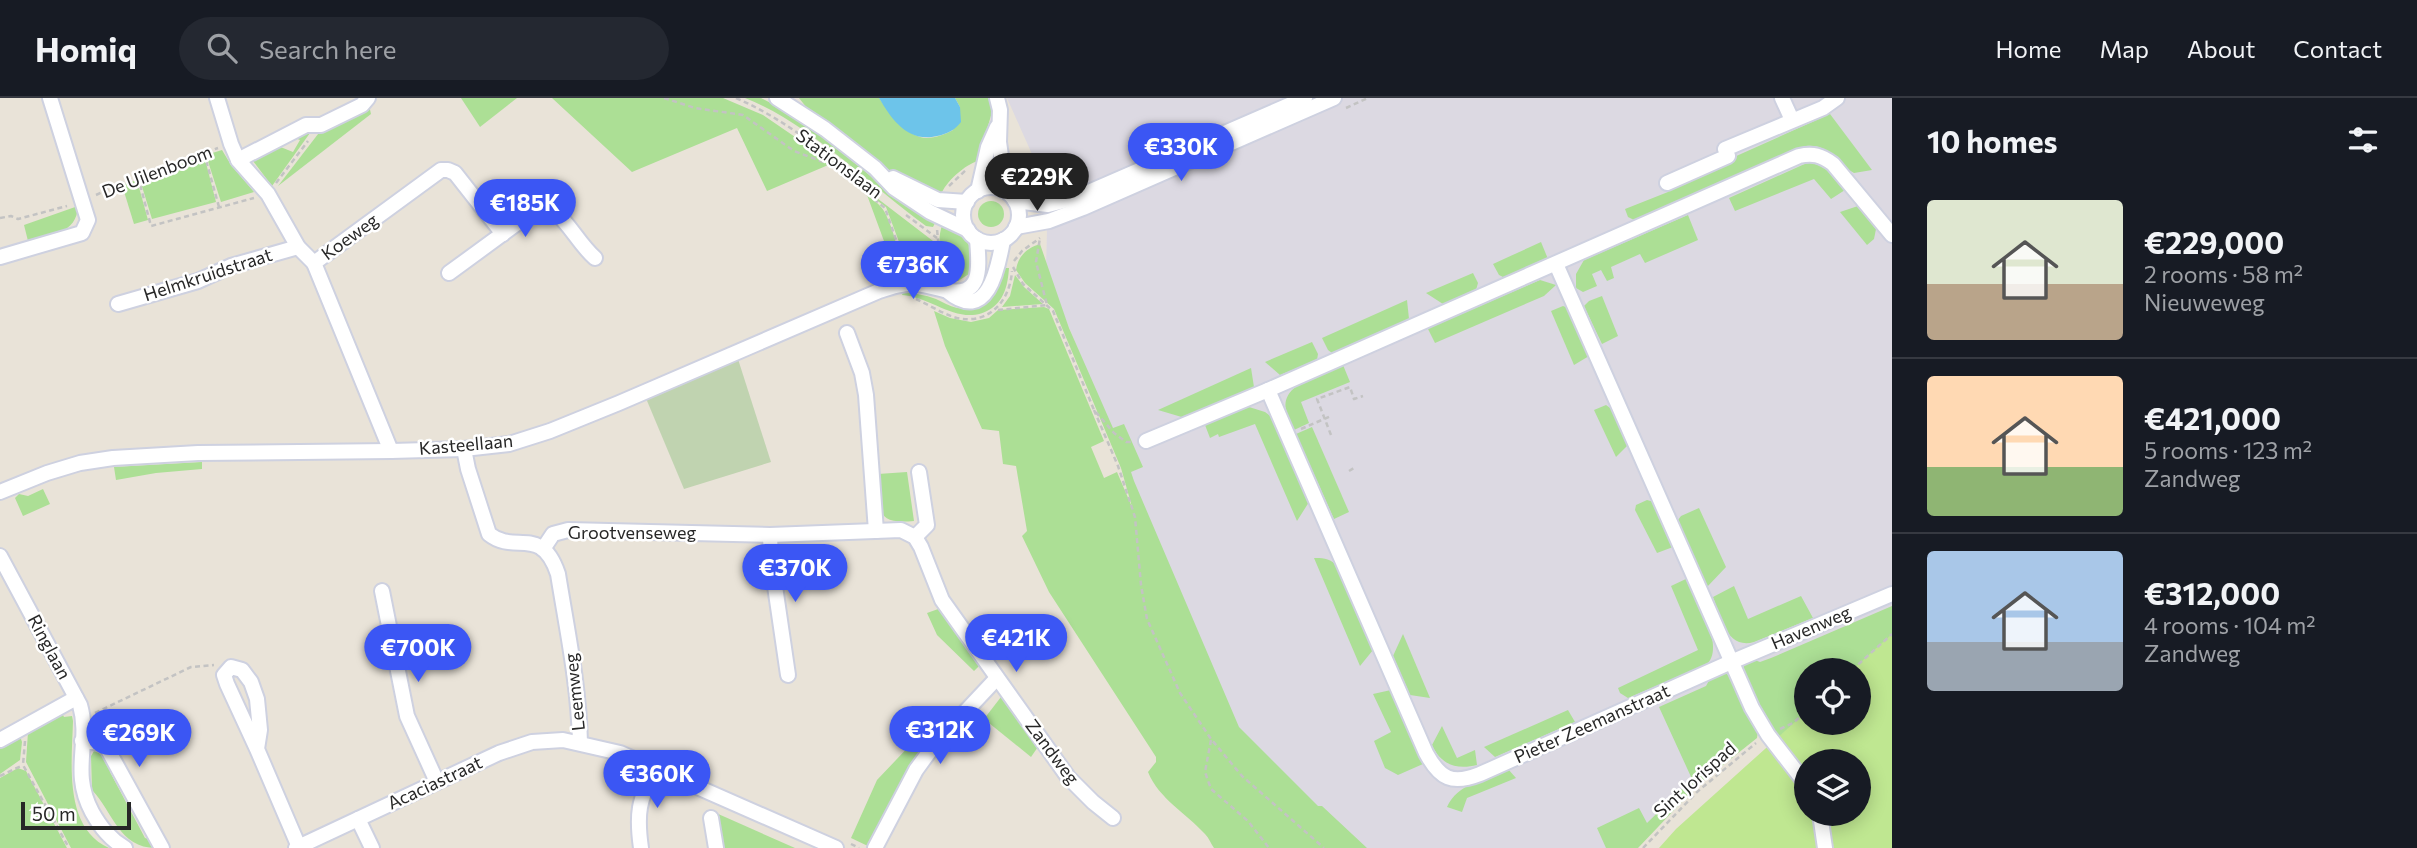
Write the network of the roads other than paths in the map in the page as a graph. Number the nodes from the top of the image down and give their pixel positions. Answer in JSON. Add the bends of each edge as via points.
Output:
{"nodes":[{"id":1,"x":50,"y":98,"type":"edge"},
{"id":2,"x":217,"y":98,"type":"edge"},
{"id":3,"x":368,"y":98,"type":"edge"},
{"id":4,"x":776,"y":98,"type":"edge"},
{"id":5,"x":997,"y":98,"type":"edge"},
{"id":6,"x":1305,"y":98,"type":"edge"},
{"id":7,"x":1334,"y":98,"type":"edge"},
{"id":8,"x":1782,"y":98,"type":"edge"},
{"id":9,"x":1837,"y":98,"type":"edge"},
{"id":10,"x":1792,"y":120,"type":"junction"},
{"id":11,"x":998,"y":126,"type":"junction"},
{"id":12,"x":238,"y":160,"type":"junction"},
{"id":13,"x":875,"y":169,"type":"junction"},
{"id":14,"x":1667,"y":183,"type":"dead end"},
{"id":15,"x":978,"y":191,"type":"junction"},
{"id":16,"x":1011,"y":196,"type":"junction"},
{"id":17,"x":967,"y":202,"type":"junction"},
{"id":18,"x":1016,"y":228,"type":"junction"},
{"id":19,"x":503,"y":234,"type":"junction"},
{"id":20,"x":972,"y":235,"type":"junction"},
{"id":21,"x":1892,"y":235,"type":"edge"},
{"id":22,"x":1003,"y":240,"type":"junction"},
{"id":23,"x":298,"y":247,"type":"junction"},
{"id":24,"x":0,"y":257,"type":"edge"},
{"id":25,"x":595,"y":258,"type":"dead end"},
{"id":26,"x":314,"y":263,"type":"junction"},
{"id":27,"x":1556,"y":264,"type":"junction"},
{"id":28,"x":449,"y":273,"type":"dead end"},
{"id":29,"x":947,"y":291,"type":"junction"},
{"id":30,"x":118,"y":304,"type":"dead end"},
{"id":31,"x":847,"y":333,"type":"dead end"},
{"id":32,"x":1268,"y":390,"type":"junction"},
{"id":33,"x":1146,"y":441,"type":"road end"},
{"id":34,"x":464,"y":449,"type":"junction"},
{"id":35,"x":391,"y":451,"type":"junction"},
{"id":36,"x":919,"y":472,"type":"dead end"},
{"id":37,"x":0,"y":492,"type":"edge"},
{"id":38,"x":876,"y":531,"type":"junction"},
{"id":39,"x":770,"y":535,"type":"junction"},
{"id":40,"x":915,"y":537,"type":"junction"},
{"id":41,"x":543,"y":549,"type":"junction"},
{"id":42,"x":0,"y":556,"type":"edge"},
{"id":43,"x":382,"y":591,"type":"dead end"},
{"id":44,"x":1892,"y":594,"type":"edge"},
{"id":45,"x":1731,"y":662,"type":"junction"},
{"id":46,"x":788,"y":675,"type":"dead end"},
{"id":47,"x":997,"y":678,"type":"junction"},
{"id":48,"x":76,"y":698,"type":"junction"},
{"id":49,"x":0,"y":740,"type":"edge"},
{"id":50,"x":82,"y":741,"type":"junction"},
{"id":51,"x":580,"y":743,"type":"junction"},
{"id":52,"x":257,"y":749,"type":"junction"},
{"id":53,"x":654,"y":769,"type":"junction"},
{"id":54,"x":1794,"y":769,"type":"edge"},
{"id":55,"x":438,"y":782,"type":"junction"},
{"id":56,"x":711,"y":818,"type":"dead end"},
{"id":57,"x":1113,"y":818,"type":"dead end"},
{"id":58,"x":358,"y":819,"type":"junction"},
{"id":59,"x":1822,"y":826,"type":"edge"},
{"id":60,"x":805,"y":836,"type":"edge"},
{"id":61,"x":297,"y":847,"type":"edge"},
{"id":62,"x":125,"y":848,"type":"edge"},
{"id":63,"x":162,"y":848,"type":"edge"},
{"id":64,"x":372,"y":848,"type":"edge"},
{"id":65,"x":641,"y":848,"type":"edge"},
{"id":66,"x":716,"y":848,"type":"edge"},
{"id":67,"x":836,"y":848,"type":"edge"},
{"id":68,"x":875,"y":848,"type":"edge"},
{"id":69,"x":1825,"y":848,"type":"edge"}],
"edges":[{"from":1,"to":24,"type":"street","name":"De Uilenboom","via":[[88,220],[82,233]]},
{"from":2,"to":12,"type":"street","name":"Helmkruidstraat"},
{"from":3,"to":12,"type":"street","via":[[321,125],[306,125]]},
{"from":4,"to":13,"type":"street","name":"Stationslaan"},
{"from":5,"to":11,"type":"street"},
{"from":6,"to":16,"type":"street","via":[[1075,198],[1048,205]]},
{"from":7,"to":18,"type":"street","via":[[1083,208]]},
{"from":8,"to":10,"type":"street"},
{"from":9,"to":10,"type":"street"},
{"from":10,"to":14,"type":"street","via":[[1725,149],[1728,156]]},
{"from":11,"to":15,"type":"street"},
{"from":11,"to":16,"type":"street"},
{"from":12,"to":23,"type":"street","name":"Helmkruidstraat","via":[[268,194]]},
{"from":13,"to":17,"type":"street","name":"Stationslaan","via":[[930,198]]},
{"from":13,"to":20,"type":"street","name":"Stationslaan","via":[[918,205]]},
{"from":15,"to":16,"type":"street","via":[[992,187]]},
{"from":15,"to":17,"type":"street"},
{"from":16,"to":18,"type":"street","via":[[1019,214]]},
{"from":17,"to":20,"type":"street","via":[[963,216]]},
{"from":18,"to":22,"type":"street"},
{"from":19,"to":25,"type":"street","via":[[538,208],[547,208]]},
{"from":19,"to":26,"type":"street","name":"Koeweg","via":[[455,173],[441,170]]},
{"from":19,"to":28,"type":"street"},
{"from":20,"to":22,"type":"street","via":[[994,243]]},
{"from":20,"to":29,"type":"street","via":[[979,270],[975,284]]},
{"from":21,"to":27,"type":"street","via":[[1833,164],[1810,153]]},
{"from":22,"to":29,"type":"street","name":"Kasteellaan","via":[[995,278],[984,295],[965,302]]},
{"from":23,"to":26,"type":"street","name":"Helmkruidstraat"},
{"from":23,"to":30,"type":"street","name":"Helmkruidstraat"},
{"from":26,"to":35,"type":"street","name":"Koeweg"},
{"from":27,"to":32,"type":"street"},
{"from":27,"to":45,"type":"street"},
{"from":29,"to":34,"type":"street","name":"Kasteellaan","via":[[914,284],[878,291],[551,431],[509,444]]},
{"from":31,"to":38,"type":"street","via":[[866,394]]},
{"from":32,"to":33,"type":"street"},
{"from":32,"to":45,"type":"street","name":"Pieter Zeemanstraat","via":[[1426,753],[1432,765],[1451,780],[1480,774]]},
{"from":34,"to":35,"type":"street","name":"Kasteellaan"},
{"from":34,"to":41,"type":"street","via":[[489,534]]},
{"from":35,"to":37,"type":"street","name":"Kasteellaan","via":[[114,458],[79,463]]},
{"from":36,"to":40,"type":"street","via":[[928,524]]},
{"from":38,"to":39,"type":"street","name":"Grootvenseweg"},
{"from":38,"to":40,"type":"street","name":"Grootvenseweg","via":[[901,530]]},
{"from":39,"to":41,"type":"street","name":"Grootvenseweg","via":[[568,530],[553,534]]},
{"from":39,"to":46,"type":"street"},
{"from":40,"to":47,"type":"street","name":"Zandweg","via":[[942,600]]},
{"from":41,"to":51,"type":"street","name":"Leemweg","via":[[558,574]]},
{"from":42,"to":48,"type":"street","name":"Ringlaan"},
{"from":43,"to":55,"type":"street","via":[[407,716]]},
{"from":44,"to":45,"type":"street","name":"Havenweg"},
{"from":45,"to":54,"type":"street","via":[[1752,708]]},
{"from":47,"to":57,"type":"street","name":"Zandweg","via":[[1068,777]]},
{"from":47,"to":68,"type":"street","via":[[934,744]]},
{"from":48,"to":49,"type":"street"},
{"from":48,"to":50,"type":"street","name":"Ringlaan"},
{"from":50,"to":62,"type":"street","name":"Ringlaan","via":[[84,797],[99,826]]},
{"from":50,"to":63,"type":"street","via":[[107,748]]},
{"from":51,"to":53,"type":"street","name":"Leemweg","via":[[620,753]]},
{"from":51,"to":55,"type":"street","name":"Acaciastraat","via":[[532,742]]},
{"from":52,"to":52,"type":"street","via":[[257,699],[251,682],[236,667],[224,675]]},
{"from":52,"to":61,"type":"street"},
{"from":53,"to":60,"type":"street","name":"Leemweg"},
{"from":53,"to":65,"type":"street","via":[[637,820]]},
{"from":55,"to":58,"type":"street","name":"Acaciastraat"},
{"from":56,"to":66,"type":"street"},
{"from":58,"to":61,"type":"street","name":"Acaciastraat"},
{"from":58,"to":64,"type":"street"},
{"from":59,"to":69,"type":"street"},
{"from":60,"to":67,"type":"street","name":"Leemweg"}]}
